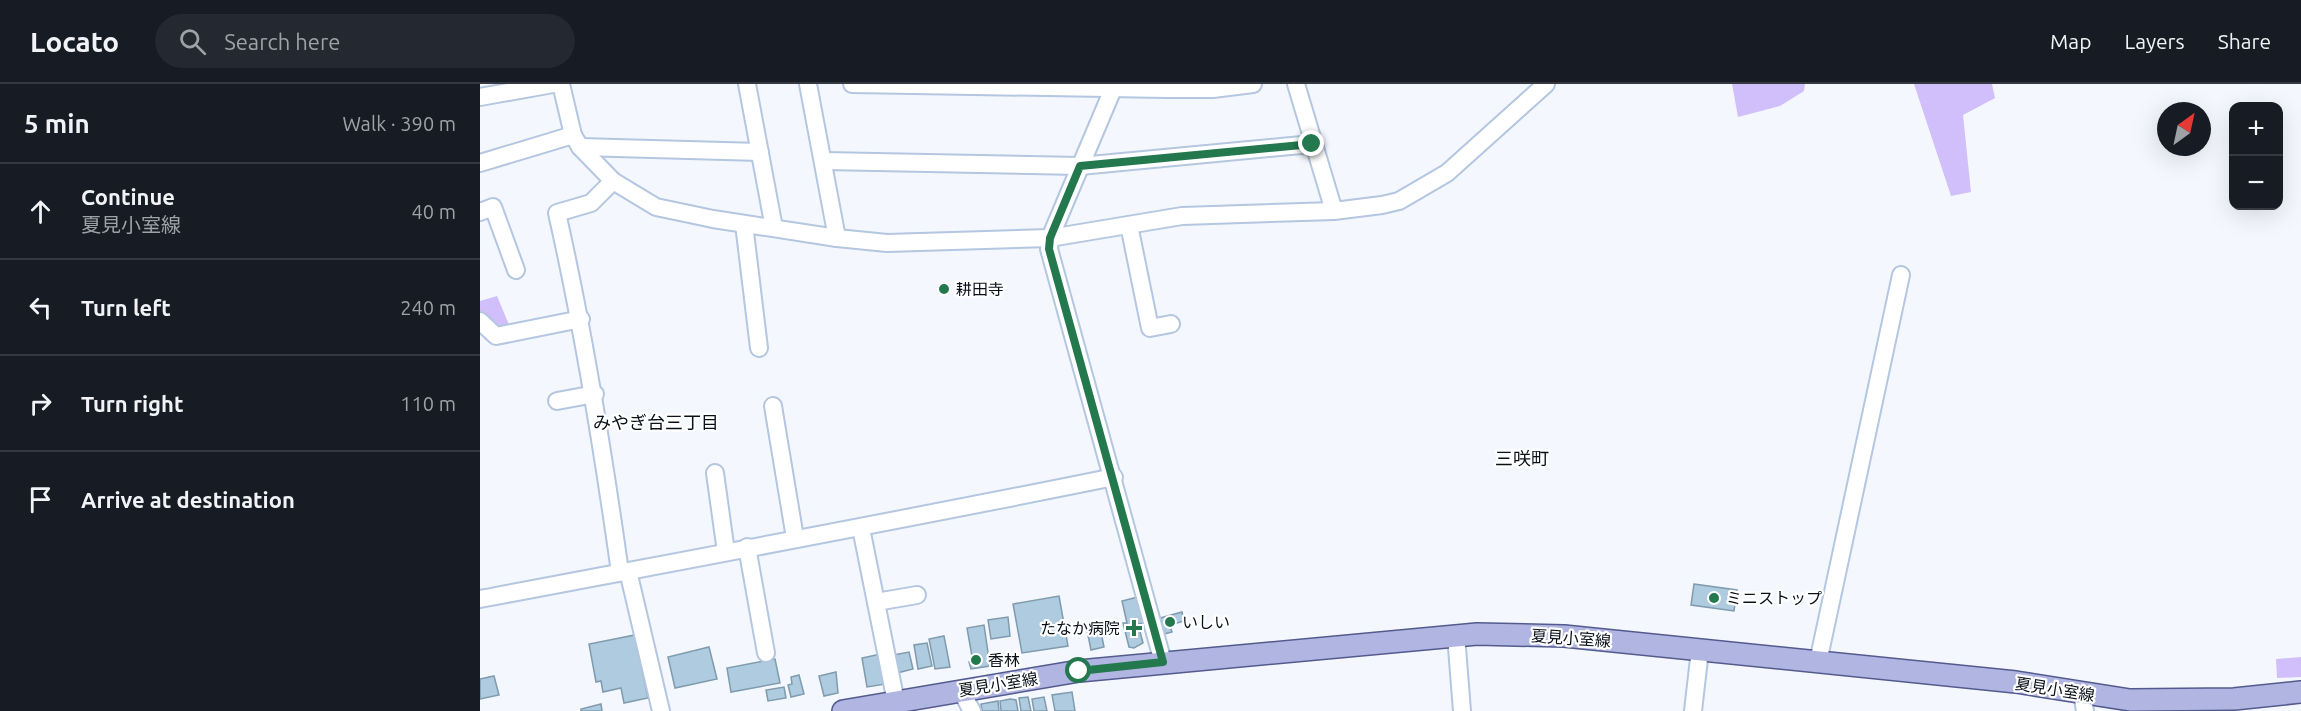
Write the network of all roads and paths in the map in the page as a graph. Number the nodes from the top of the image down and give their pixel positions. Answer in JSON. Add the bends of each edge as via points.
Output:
{"nodes":[{"id":1,"x":553,"y":84,"type":"edge"},
{"id":2,"x":561,"y":84,"type":"edge"},
{"id":3,"x":747,"y":84,"type":"edge"},
{"id":4,"x":808,"y":84,"type":"edge"},
{"id":5,"x":852,"y":84,"type":"edge"},
{"id":6,"x":1252,"y":84,"type":"edge"},
{"id":7,"x":1296,"y":84,"type":"edge"},
{"id":8,"x":890,"y":85,"type":"edge"},
{"id":9,"x":1538,"y":86,"type":"edge"},
{"id":10,"x":1113,"y":87,"type":"edge"},
{"id":11,"x":1168,"y":87,"type":"edge"},
{"id":12,"x":480,"y":97,"type":"edge"},
{"id":13,"x":577,"y":141,"type":"junction"},
{"id":14,"x":1312,"y":144,"type":"junction"},
{"id":15,"x":760,"y":152,"type":"junction"},
{"id":16,"x":824,"y":161,"type":"junction"},
{"id":17,"x":480,"y":163,"type":"edge"},
{"id":18,"x":1080,"y":166,"type":"junction"},
{"id":19,"x":613,"y":181,"type":"junction"},
{"id":20,"x":1334,"y":211,"type":"junction"},
{"id":21,"x":480,"y":212,"type":"edge"},
{"id":22,"x":744,"y":224,"type":"junction"},
{"id":23,"x":1129,"y":225,"type":"junction"},
{"id":24,"x":774,"y":228,"type":"junction"},
{"id":25,"x":837,"y":238,"type":"junction"},
{"id":26,"x":1050,"y":238,"type":"junction"},
{"id":27,"x":516,"y":270,"type":"dead end"},
{"id":28,"x":1900,"y":275,"type":"dead end"},
{"id":29,"x":581,"y":319,"type":"junction"},
{"id":30,"x":480,"y":321,"type":"edge"},
{"id":31,"x":1171,"y":324,"type":"dead end"},
{"id":32,"x":759,"y":348,"type":"dead end"},
{"id":33,"x":595,"y":394,"type":"junction"},
{"id":34,"x":557,"y":401,"type":"dead end"},
{"id":35,"x":772,"y":406,"type":"dead end"},
{"id":36,"x":715,"y":473,"type":"dead end"},
{"id":37,"x":1114,"y":477,"type":"junction"},
{"id":38,"x":861,"y":528,"type":"junction"},
{"id":39,"x":795,"y":538,"type":"junction"},
{"id":40,"x":747,"y":547,"type":"junction"},
{"id":41,"x":726,"y":552,"type":"junction"},
{"id":42,"x":624,"y":571,"type":"junction"},
{"id":43,"x":918,"y":595,"type":"dead end"},
{"id":44,"x":480,"y":599,"type":"edge"},
{"id":45,"x":876,"y":602,"type":"junction"},
{"id":46,"x":1456,"y":636,"type":"junction"},
{"id":47,"x":1701,"y":650,"type":"junction"},
{"id":48,"x":766,"y":653,"type":"dead end"},
{"id":49,"x":1163,"y":662,"type":"junction"},
{"id":50,"x":1818,"y":662,"type":"junction"},
{"id":51,"x":961,"y":690,"type":"junction"},
{"id":52,"x":2301,"y":692,"type":"edge"},
{"id":53,"x":896,"y":702,"type":"junction"},
{"id":54,"x":2083,"y":702,"type":"edge"},
{"id":55,"x":2198,"y":706,"type":"edge"},
{"id":56,"x":660,"y":711,"type":"edge"},
{"id":57,"x":843,"y":711,"type":"edge"},
{"id":58,"x":972,"y":711,"type":"edge"},
{"id":59,"x":1462,"y":711,"type":"edge"},
{"id":60,"x":1693,"y":711,"type":"edge"}],
"edges":[{"from":1,"to":12,"type":"street"},
{"from":2,"to":13,"type":"street"},
{"from":3,"to":15,"type":"street"},
{"from":4,"to":16,"type":"street"},
{"from":5,"to":8,"type":"street"},
{"from":6,"to":11,"type":"street","via":[[1213,89]]},
{"from":7,"to":14,"type":"street"},
{"from":8,"to":10,"type":"street"},
{"from":9,"to":20,"type":"street","via":[[1447,172],[1416,192],[1382,205]]},
{"from":10,"to":11,"type":"street"},
{"from":10,"to":18,"type":"street"},
{"from":13,"to":15,"type":"street"},
{"from":13,"to":17,"type":"street"},
{"from":13,"to":19,"type":"street"},
{"from":14,"to":18,"type":"street"},
{"from":14,"to":20,"type":"street"},
{"from":15,"to":24,"type":"street"},
{"from":16,"to":18,"type":"street"},
{"from":16,"to":25,"type":"street"},
{"from":18,"to":26,"type":"street"},
{"from":19,"to":22,"type":"street","via":[[668,212]]},
{"from":19,"to":29,"type":"street","via":[[591,203],[557,213]]},
{"from":20,"to":23,"type":"street","via":[[1182,216]]},
{"from":21,"to":27,"type":"street","via":[[493,207]]},
{"from":22,"to":24,"type":"street"},
{"from":22,"to":32,"type":"street"},
{"from":23,"to":26,"type":"street"},
{"from":23,"to":31,"type":"street","via":[[1150,328]]},
{"from":24,"to":25,"type":"street"},
{"from":25,"to":26,"type":"street","via":[[887,243]]},
{"from":26,"to":37,"type":"street","via":[[1049,249]]},
{"from":28,"to":50,"type":"street"},
{"from":29,"to":30,"type":"street","via":[[496,336]]},
{"from":29,"to":33,"type":"street"},
{"from":33,"to":34,"type":"street"},
{"from":33,"to":42,"type":"street"},
{"from":35,"to":39,"type":"street"},
{"from":36,"to":41,"type":"street"},
{"from":37,"to":38,"type":"street"},
{"from":37,"to":49,"type":"street"},
{"from":38,"to":39,"type":"street"},
{"from":38,"to":45,"type":"street"},
{"from":39,"to":40,"type":"street"},
{"from":40,"to":41,"type":"street"},
{"from":40,"to":48,"type":"street"},
{"from":41,"to":42,"type":"street"},
{"from":42,"to":44,"type":"street"},
{"from":42,"to":56,"type":"street"},
{"from":43,"to":45,"type":"street"},
{"from":45,"to":53,"type":"street"},
{"from":46,"to":47,"type":"main road","name":"夏見小室線","via":[[1564,636]]},
{"from":46,"to":49,"type":"main road","name":"夏見小室線"},
{"from":46,"to":59,"type":"street"},
{"from":47,"to":50,"type":"main road","name":"夏見小室線"},
{"from":47,"to":60,"type":"street"},
{"from":49,"to":51,"type":"main road","name":"夏見小室線"},
{"from":50,"to":54,"type":"main road","name":"夏見小室線","via":[[2016,682]]},
{"from":51,"to":53,"type":"main road","name":"夏見小室線"},
{"from":51,"to":58,"type":"street"},
{"from":52,"to":55,"type":"main road","name":"夏見小室線"},
{"from":53,"to":57,"type":"main road","name":"夏見小室線"},
{"from":54,"to":55,"type":"main road","name":"夏見小室線","via":[[2130,700]]}]}
